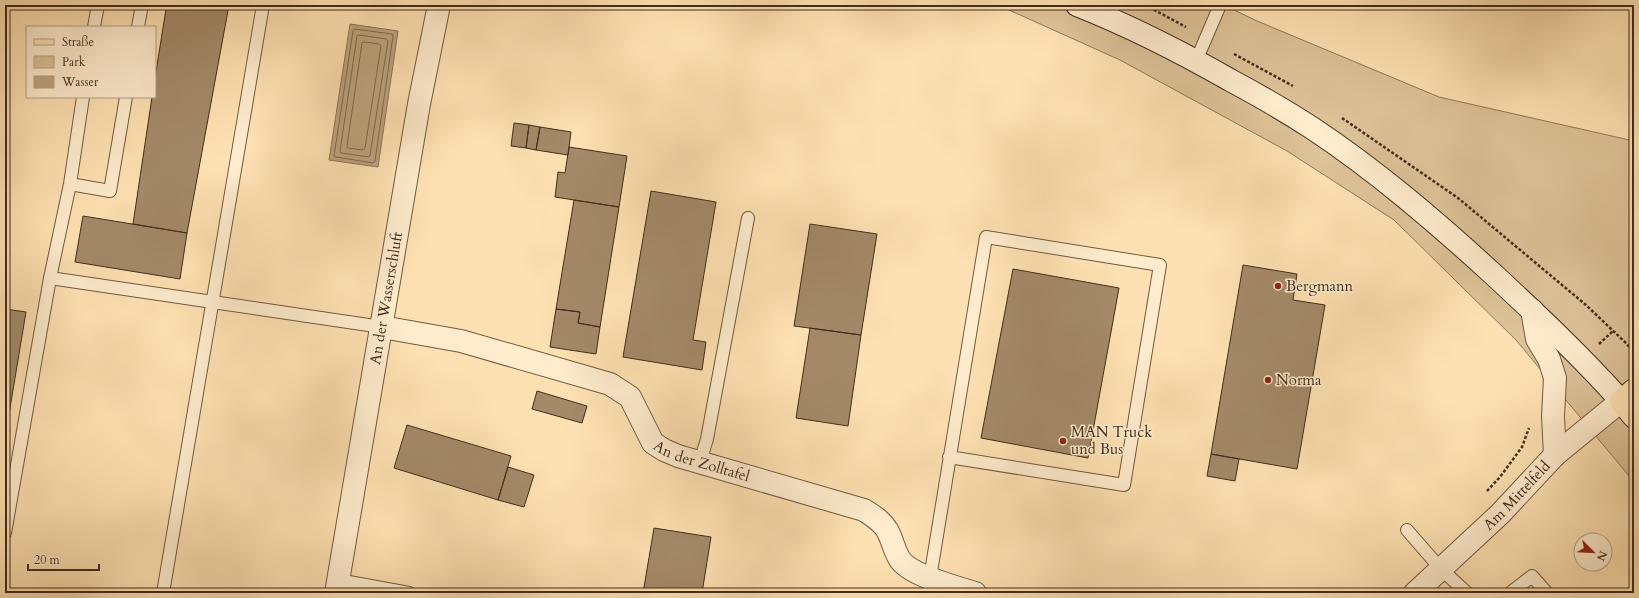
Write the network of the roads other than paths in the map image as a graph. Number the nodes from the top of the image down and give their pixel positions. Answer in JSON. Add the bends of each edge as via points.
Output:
{"nodes":[{"id":1,"x":98,"y":5,"type":"edge"},
{"id":2,"x":142,"y":5,"type":"edge"},
{"id":3,"x":263,"y":5,"type":"edge"},
{"id":4,"x":439,"y":5,"type":"edge"},
{"id":5,"x":1077,"y":5,"type":"edge"},
{"id":6,"x":1220,"y":5,"type":"edge"},
{"id":7,"x":94,"y":26,"type":"edge"},
{"id":8,"x":138,"y":26,"type":"edge"},
{"id":9,"x":1196,"y":61,"type":"junction"},
{"id":10,"x":84,"y":98,"type":"edge"},
{"id":11,"x":126,"y":98,"type":"edge"},
{"id":12,"x":70,"y":184,"type":"junction"},
{"id":13,"x":748,"y":218,"type":"dead end"},
{"id":14,"x":50,"y":278,"type":"junction"},
{"id":15,"x":212,"y":303,"type":"junction"},
{"id":16,"x":1532,"y":310,"type":"junction"},
{"id":17,"x":382,"y":327,"type":"junction"},
{"id":18,"x":1630,"y":402,"type":"edge"},
{"id":19,"x":1555,"y":455,"type":"junction"},
{"id":20,"x":949,"y":457,"type":"junction"},
{"id":21,"x":700,"y":462,"type":"junction"},
{"id":22,"x":1407,"y":530,"type":"dead end"},
{"id":23,"x":5,"y":533,"type":"edge"},
{"id":24,"x":1441,"y":569,"type":"junction"},
{"id":25,"x":930,"y":578,"type":"junction"},
{"id":26,"x":337,"y":586,"type":"edge"},
{"id":27,"x":1421,"y":591,"type":"edge"},
{"id":28,"x":163,"y":593,"type":"edge"},
{"id":29,"x":409,"y":593,"type":"edge"},
{"id":30,"x":975,"y":593,"type":"edge"},
{"id":31,"x":1467,"y":593,"type":"edge"},
{"id":32,"x":1510,"y":593,"type":"edge"},
{"id":33,"x":1547,"y":593,"type":"edge"}],
"edges":[{"from":1,"to":7,"type":"lane"},
{"from":2,"to":8,"type":"lane"},
{"from":3,"to":15,"type":"lane"},
{"from":4,"to":17,"type":"street","name":"An der Wasserschluft","via":[[419,104]]},
{"from":5,"to":9,"type":"street"},
{"from":6,"to":9,"type":"lane"},
{"from":9,"to":16,"type":"street","via":[[1284,110],[1360,163],[1427,216]]},
{"from":10,"to":12,"type":"lane"},
{"from":11,"to":12,"type":"lane","via":[[110,191]]},
{"from":12,"to":14,"type":"lane"},
{"from":13,"to":21,"type":"lane","via":[[707,439]]},
{"from":14,"to":15,"type":"lane"},
{"from":14,"to":23,"type":"lane"},
{"from":15,"to":17,"type":"lane"},
{"from":15,"to":28,"type":"lane"},
{"from":16,"to":18,"type":"street"},
{"from":16,"to":19,"type":"street","via":[[1537,339],[1549,359],[1555,378]]},
{"from":17,"to":21,"type":"street","name":"An der Zolltafel","via":[[462,341],[610,384],[630,397],[653,443],[678,456]]},
{"from":17,"to":26,"type":"street","name":"An der Wasserschluft"},
{"from":18,"to":19,"type":"street","name":"Am Mittelfeld"},
{"from":19,"to":24,"type":"street","name":"Am Mittelfeld","via":[[1500,514]]},
{"from":20,"to":20,"type":"lane","via":[[1124,485],[1160,266],[986,237]]},
{"from":20,"to":25,"type":"lane"},
{"from":21,"to":25,"type":"street","name":"An der Zolltafel","via":[[864,510],[877,518],[887,530],[902,562]]},
{"from":22,"to":24,"type":"lane"},
{"from":24,"to":27,"type":"street","name":"Am Mittelfeld"},
{"from":24,"to":31,"type":"lane"},
{"from":25,"to":30,"type":"street","name":"An der Zolltafel"},
{"from":26,"to":29,"type":"lane"},
{"from":32,"to":33,"type":"lane","via":[[1532,576]]}]}
